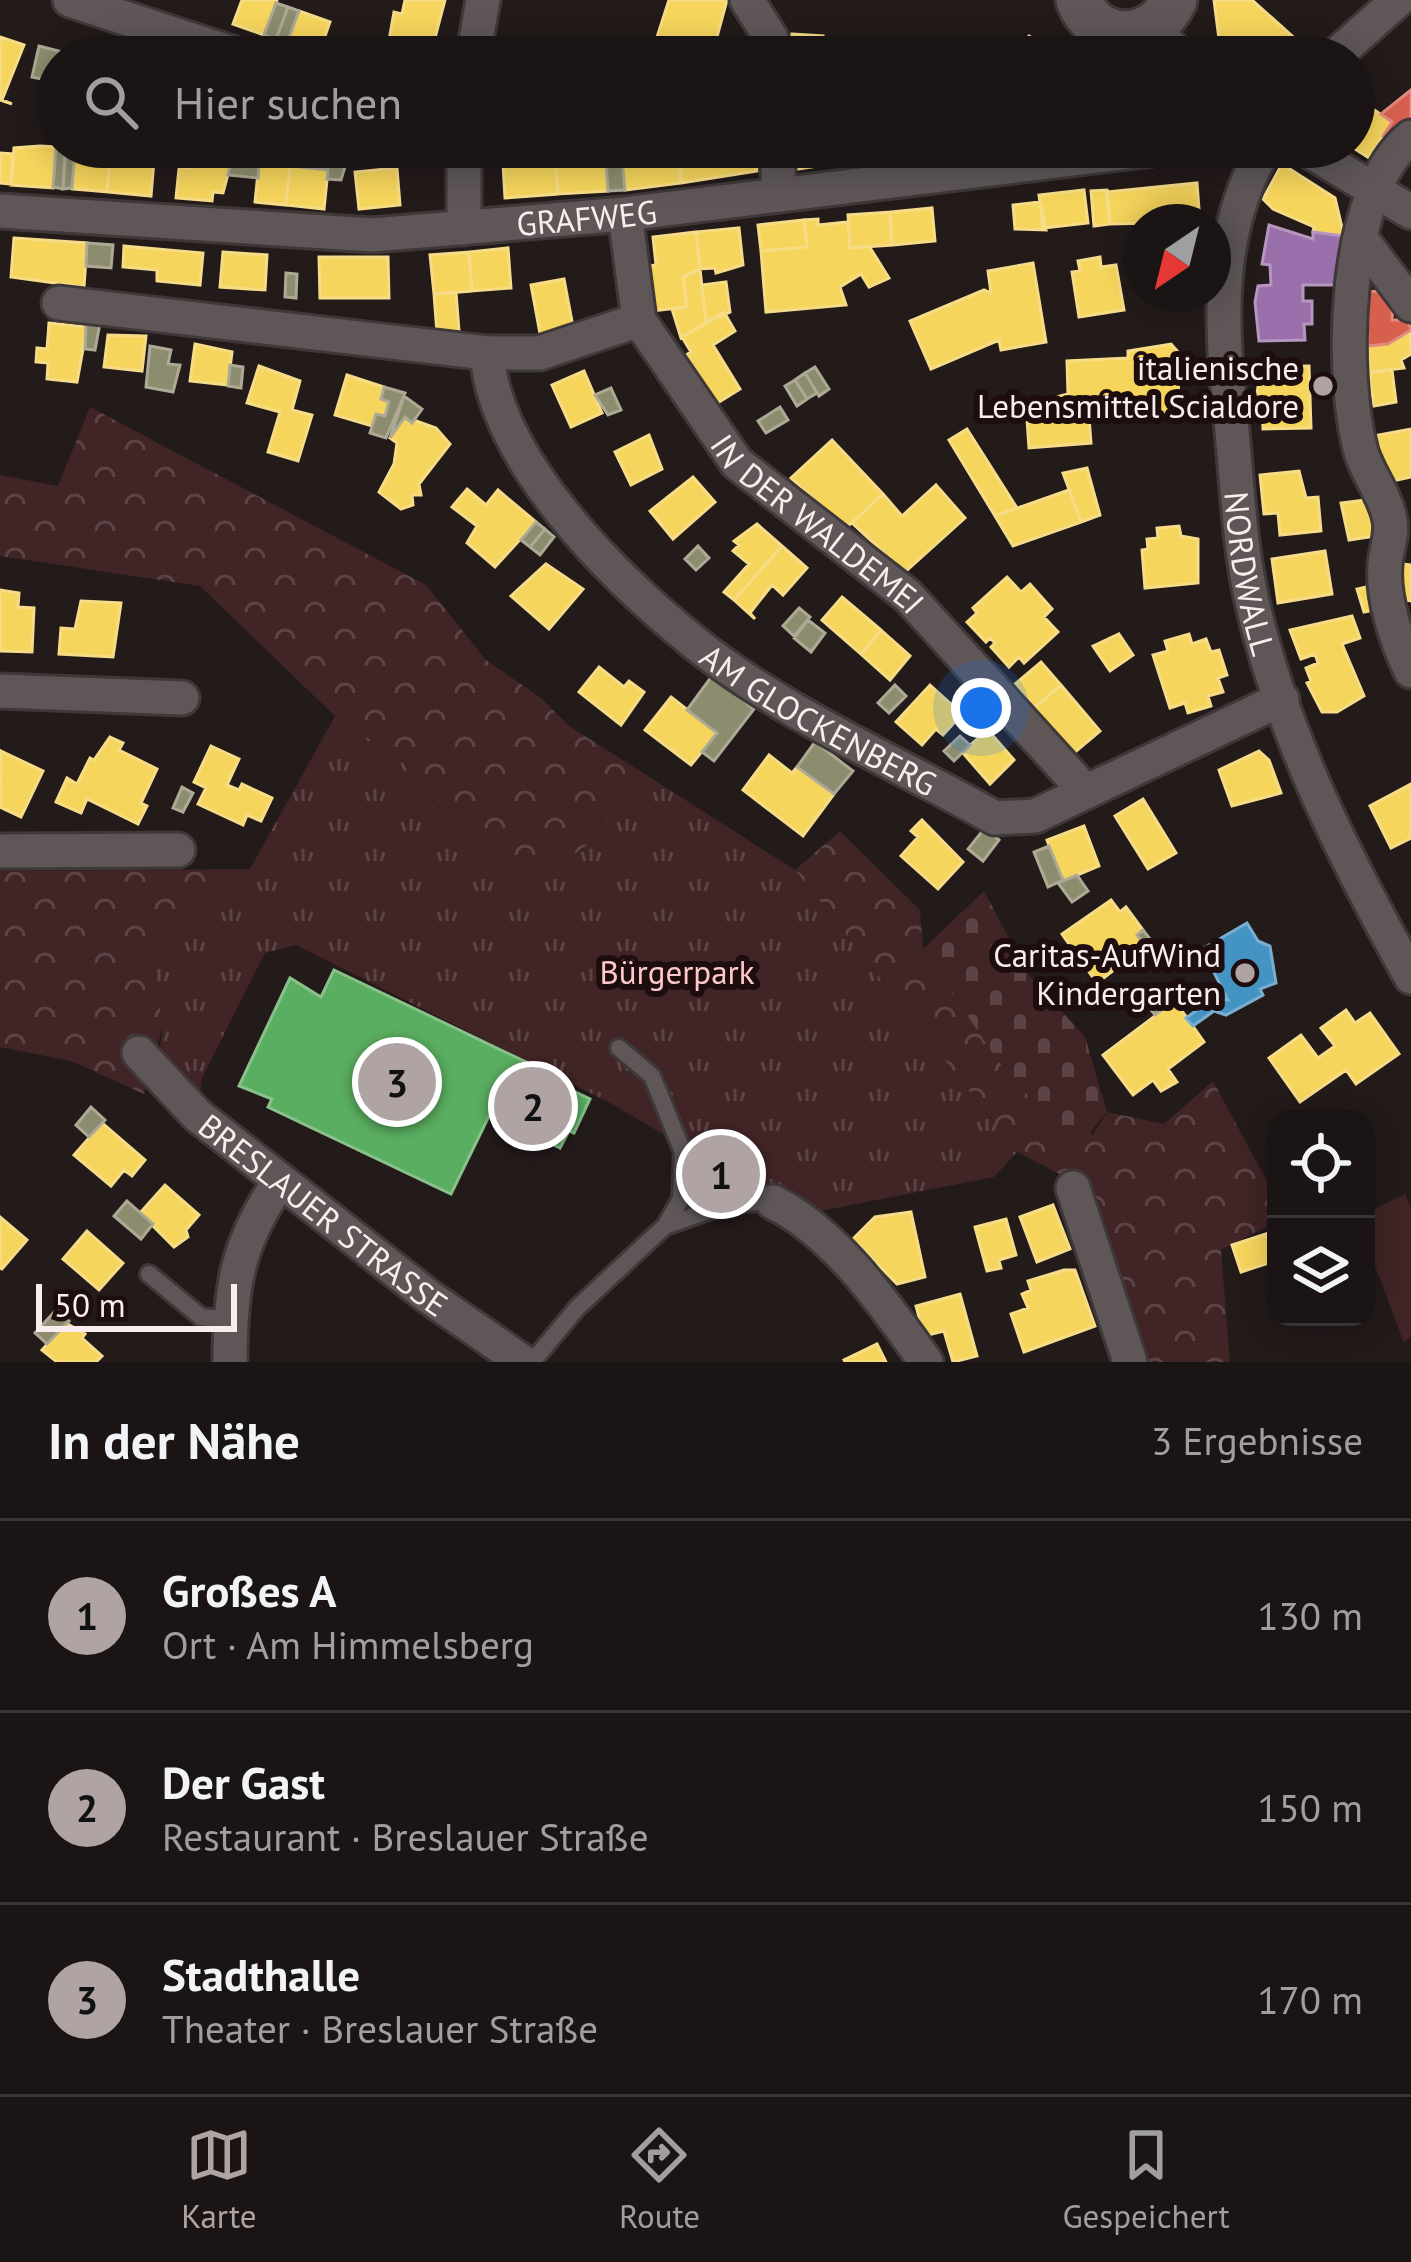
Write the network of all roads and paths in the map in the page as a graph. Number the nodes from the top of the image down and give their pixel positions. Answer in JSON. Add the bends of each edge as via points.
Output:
{"nodes":[{"id":1,"x":70,"y":0,"type":"edge"},
{"id":2,"x":483,"y":0,"type":"edge"},
{"id":3,"x":747,"y":0,"type":"edge"},
{"id":4,"x":1079,"y":0,"type":"edge"},
{"id":5,"x":1398,"y":0,"type":"edge"},
{"id":6,"x":1169,"y":28,"type":"edge"},
{"id":7,"x":180,"y":36,"type":"edge"},
{"id":8,"x":477,"y":36,"type":"edge"},
{"id":9,"x":769,"y":36,"type":"edge"},
{"id":10,"x":1358,"y":36,"type":"edge"},
{"id":11,"x":1411,"y":137,"type":"edge"},
{"id":12,"x":464,"y":168,"type":"edge"},
{"id":13,"x":778,"y":168,"type":"edge"},
{"id":14,"x":998,"y":168,"type":"edge"},
{"id":15,"x":1253,"y":168,"type":"edge"},
{"id":16,"x":1339,"y":168,"type":"edge"},
{"id":17,"x":1375,"y":189,"type":"junction"},
{"id":18,"x":779,"y":195,"type":"junction"},
{"id":19,"x":0,"y":211,"type":"edge"},
{"id":20,"x":1411,"y":212,"type":"edge"},
{"id":21,"x":625,"y":214,"type":"junction"},
{"id":22,"x":464,"y":228,"type":"junction"},
{"id":23,"x":1362,"y":240,"type":"junction"},
{"id":24,"x":1407,"y":298,"type":"edge"},
{"id":25,"x":59,"y":303,"type":"dead end"},
{"id":26,"x":639,"y":320,"type":"junction"},
{"id":27,"x":487,"y":353,"type":"junction"},
{"id":28,"x":1401,"y":539,"type":"edge"},
{"id":29,"x":1411,"y":671,"type":"edge"},
{"id":30,"x":0,"y":692,"type":"edge"},
{"id":31,"x":182,"y":698,"type":"dead end"},
{"id":32,"x":1282,"y":699,"type":"junction"},
{"id":33,"x":1086,"y":792,"type":"junction"},
{"id":34,"x":178,"y":850,"type":"dead end"},
{"id":35,"x":0,"y":851,"type":"edge"},
{"id":36,"x":1411,"y":977,"type":"edge"},
{"id":37,"x":619,"y":1048,"type":"dead end"},
{"id":38,"x":139,"y":1053,"type":"dead end"},
{"id":39,"x":280,"y":1181,"type":"junction"},
{"id":40,"x":1073,"y":1188,"type":"dead end"},
{"id":41,"x":773,"y":1202,"type":"joint"},
{"id":42,"x":665,"y":1226,"type":"junction"},
{"id":43,"x":149,"y":1274,"type":"dead end"},
{"id":44,"x":230,"y":1321,"type":"junction"},
{"id":45,"x":230,"y":1362,"type":"edge"},
{"id":46,"x":523,"y":1362,"type":"edge"},
{"id":47,"x":532,"y":1362,"type":"edge"},
{"id":48,"x":926,"y":1362,"type":"edge"},
{"id":49,"x":1130,"y":1362,"type":"edge"}],
"edges":[{"from":1,"to":7,"type":"street"},
{"from":2,"to":8,"type":"street"},
{"from":3,"to":9,"type":"street"},
{"from":4,"to":6,"type":"street","via":[[1106,31]]},
{"from":5,"to":10,"type":"street"},
{"from":11,"to":17,"type":"street"},
{"from":12,"to":22,"type":"street"},
{"from":13,"to":18,"type":"street"},
{"from":14,"to":18,"type":"street","name":"GRAFWEG"},
{"from":15,"to":32,"type":"street","name":"NORDWALL","via":[[1224,254],[1222,327],[1252,600]]},
{"from":16,"to":17,"type":"street"},
{"from":17,"to":20,"type":"street"},
{"from":17,"to":23,"type":"street"},
{"from":18,"to":21,"type":"street","name":"GRAFWEG"},
{"from":19,"to":22,"type":"street","name":"GRAFWEG","via":[[373,235]]},
{"from":21,"to":22,"type":"street","name":"GRAFWEG"},
{"from":21,"to":26,"type":"street","name":"IN DER WALDEMEI"},
{"from":23,"to":24,"type":"street"},
{"from":23,"to":28,"type":"street","via":[[1351,281],[1353,390],[1362,453]]},
{"from":25,"to":27,"type":"street"},
{"from":26,"to":27,"type":"street","via":[[540,353]]},
{"from":26,"to":33,"type":"street","name":"IN DER WALDEMEI","via":[[737,463],[908,596]]},
{"from":27,"to":33,"type":"street","name":"AM GLOCKENBERG","via":[[500,416],[520,455],[614,566],[696,644],[995,818],[1035,816]]},
{"from":28,"to":29,"type":"street","via":[[1384,569]]},
{"from":30,"to":31,"type":"street"},
{"from":32,"to":33,"type":"street","name":"AM GLOCKENBERG"},
{"from":32,"to":36,"type":"street","name":"NORDWALL","via":[[1331,830]]},
{"from":34,"to":35,"type":"street"},
{"from":37,"to":42,"type":"lane","via":[[652,1076],[683,1152],[681,1199]]},
{"from":38,"to":39,"type":"street","name":"BRESLAUER STRASSE","via":[[197,1115]]},
{"from":39,"to":44,"type":"street","via":[[250,1225]]},
{"from":39,"to":46,"type":"street","name":"BRESLAUER STRASSE"},
{"from":40,"to":49,"type":"street"},
{"from":41,"to":42,"type":"lane","via":[[731,1203]]},
{"from":41,"to":48,"type":"street","via":[[800,1215]]},
{"from":42,"to":47,"type":"lane"},
{"from":43,"to":44,"type":"lane","via":[[200,1317]]},
{"from":44,"to":45,"type":"street"}]}
